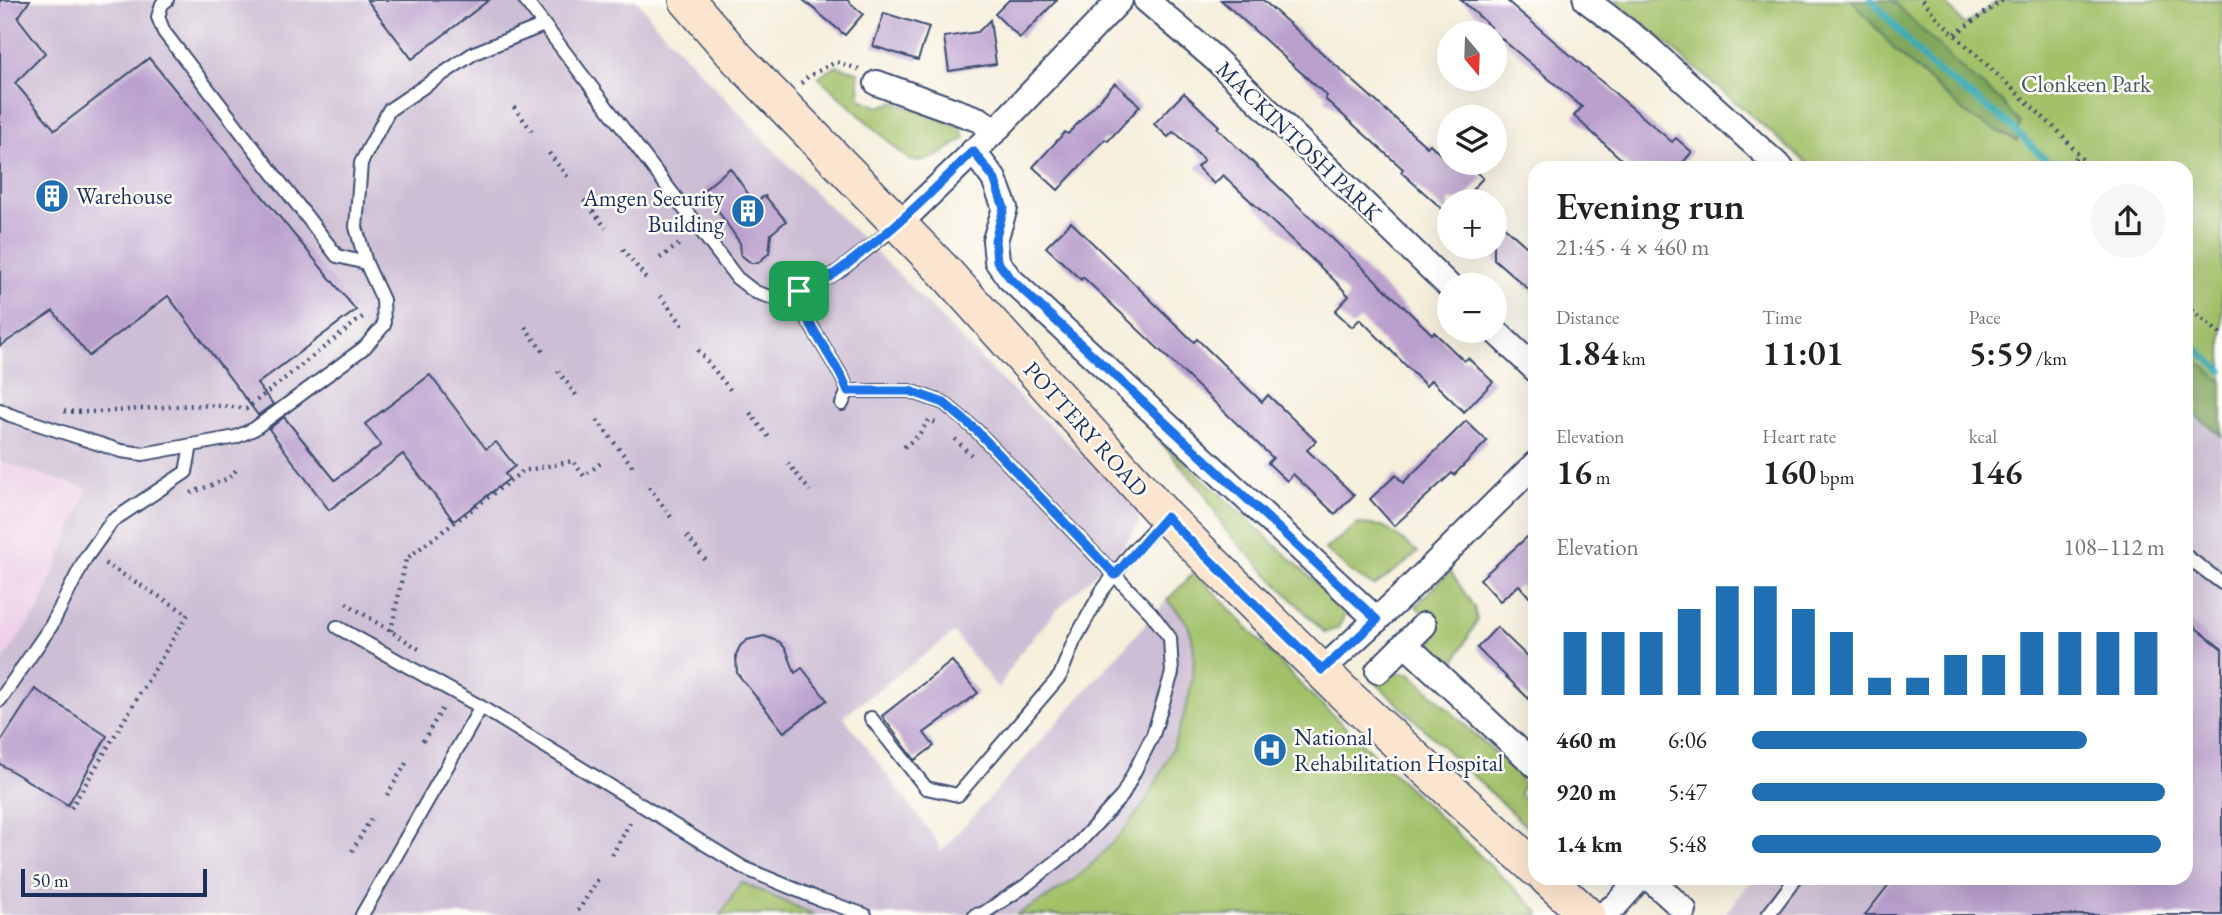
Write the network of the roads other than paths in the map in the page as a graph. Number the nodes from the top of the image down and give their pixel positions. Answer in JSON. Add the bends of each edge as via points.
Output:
{"nodes":[{"id":1,"x":167,"y":0,"type":"edge"},
{"id":2,"x":525,"y":0,"type":"edge"},
{"id":3,"x":687,"y":0,"type":"edge"},
{"id":4,"x":1120,"y":0,"type":"edge"},
{"id":5,"x":1146,"y":0,"type":"edge"},
{"id":6,"x":1586,"y":0,"type":"edge"},
{"id":7,"x":544,"y":25,"type":"junction"},
{"id":8,"x":877,"y":83,"type":"road end"},
{"id":9,"x":995,"y":131,"type":"junction"},
{"id":10,"x":973,"y":151,"type":"junction"},
{"id":11,"x":1773,"y":161,"type":"edge"},
{"id":12,"x":899,"y":224,"type":"junction"},
{"id":13,"x":366,"y":263,"type":"junction"},
{"id":14,"x":1437,"y":274,"type":"edge"},
{"id":15,"x":799,"y":291,"type":"junction"},
{"id":16,"x":1507,"y":342,"type":"edge"},
{"id":17,"x":1528,"y":362,"type":"edge"},
{"id":18,"x":848,"y":391,"type":"junction"},
{"id":19,"x":842,"y":404,"type":"dead end"},
{"id":20,"x":0,"y":410,"type":"edge"},
{"id":21,"x":191,"y":445,"type":"junction"},
{"id":22,"x":1528,"y":471,"type":"edge"},
{"id":23,"x":1166,"y":517,"type":"junction"},
{"id":24,"x":2193,"y":561,"type":"edge"},
{"id":25,"x":1115,"y":575,"type":"junction"},
{"id":26,"x":2222,"y":583,"type":"edge"},
{"id":27,"x":1377,"y":620,"type":"junction"},
{"id":28,"x":1424,"y":625,"type":"dead end"},
{"id":29,"x":337,"y":627,"type":"dead end"},
{"id":30,"x":1405,"y":644,"type":"junction"},
{"id":31,"x":1322,"y":670,"type":"junction"},
{"id":32,"x":1378,"y":671,"type":"dead end"},
{"id":33,"x":0,"y":700,"type":"edge"},
{"id":34,"x":481,"y":708,"type":"junction"},
{"id":35,"x":871,"y":718,"type":"dead end"},
{"id":36,"x":1528,"y":758,"type":"edge"},
{"id":37,"x":1528,"y":861,"type":"edge"},
{"id":38,"x":1555,"y":885,"type":"edge"},
{"id":39,"x":1634,"y":885,"type":"edge"},
{"id":40,"x":1657,"y":885,"type":"edge"},
{"id":41,"x":1791,"y":885,"type":"edge"},
{"id":42,"x":1684,"y":910,"type":"dead end"},
{"id":43,"x":362,"y":915,"type":"edge"},
{"id":44,"x":865,"y":915,"type":"edge"},
{"id":45,"x":975,"y":915,"type":"edge"},
{"id":46,"x":1587,"y":915,"type":"edge"},
{"id":47,"x":1602,"y":915,"type":"edge"},
{"id":48,"x":1768,"y":915,"type":"edge"}],
"edges":[{"from":1,"to":13,"type":"lane","via":[[158,17],[164,32],[337,256]]},
{"from":2,"to":7,"type":"lane"},
{"from":3,"to":12,"type":"street","name":"POTTERY ROAD","via":[[737,58]]},
{"from":4,"to":9,"type":"street"},
{"from":5,"to":14,"type":"street","name":"MACKINTOSH PARK","via":[[1215,59]]},
{"from":6,"to":11,"type":"street","via":[[1645,45]]},
{"from":7,"to":13,"type":"lane","via":[[474,53],[389,110],[361,163],[356,227]]},
{"from":7,"to":15,"type":"lane","via":[[737,278],[755,292],[776,299]]},
{"from":8,"to":9,"type":"street","via":[[980,120]]},
{"from":9,"to":10,"type":"street"},
{"from":10,"to":12,"type":"street"},
{"from":10,"to":27,"type":"street","via":[[994,178],[1004,208],[995,240],[997,261],[1010,278]]},
{"from":12,"to":15,"type":"lane","via":[[839,271]]},
{"from":12,"to":23,"type":"street","name":"POTTERY ROAD"},
{"from":13,"to":21,"type":"lane","via":[[383,300],[384,325],[365,347],[254,429]]},
{"from":15,"to":18,"type":"lane","via":[[806,317]]},
{"from":16,"to":17,"type":"street"},
{"from":18,"to":19,"type":"lane"},
{"from":18,"to":25,"type":"lane","via":[[910,391],[944,403],[976,430]]},
{"from":20,"to":21,"type":"lane","via":[[121,451],[143,454]]},
{"from":21,"to":33,"type":"lane","via":[[186,472],[112,521],[85,559],[51,626]]},
{"from":22,"to":27,"type":"street"},
{"from":23,"to":25,"type":"lane"},
{"from":23,"to":31,"type":"street","name":"POTTERY ROAD"},
{"from":24,"to":26,"type":"lane"},
{"from":25,"to":35,"type":"lane","via":[[1085,621],[1060,676],[958,794],[926,788]]},
{"from":25,"to":45,"type":"lane","via":[[1170,638],[1172,673],[1153,735],[1122,796],[1075,847],[1025,886]]},
{"from":27,"to":31,"type":"street"},
{"from":28,"to":30,"type":"street"},
{"from":29,"to":34,"type":"lane"},
{"from":30,"to":32,"type":"street"},
{"from":30,"to":36,"type":"street"},
{"from":31,"to":37,"type":"street","name":"POTTERY ROAD"},
{"from":34,"to":43,"type":"lane"},
{"from":34,"to":44,"type":"lane","via":[[744,868]]},
{"from":38,"to":46,"type":"street"},
{"from":39,"to":47,"type":"street"},
{"from":40,"to":42,"type":"street"},
{"from":41,"to":48,"type":"lane"}]}
